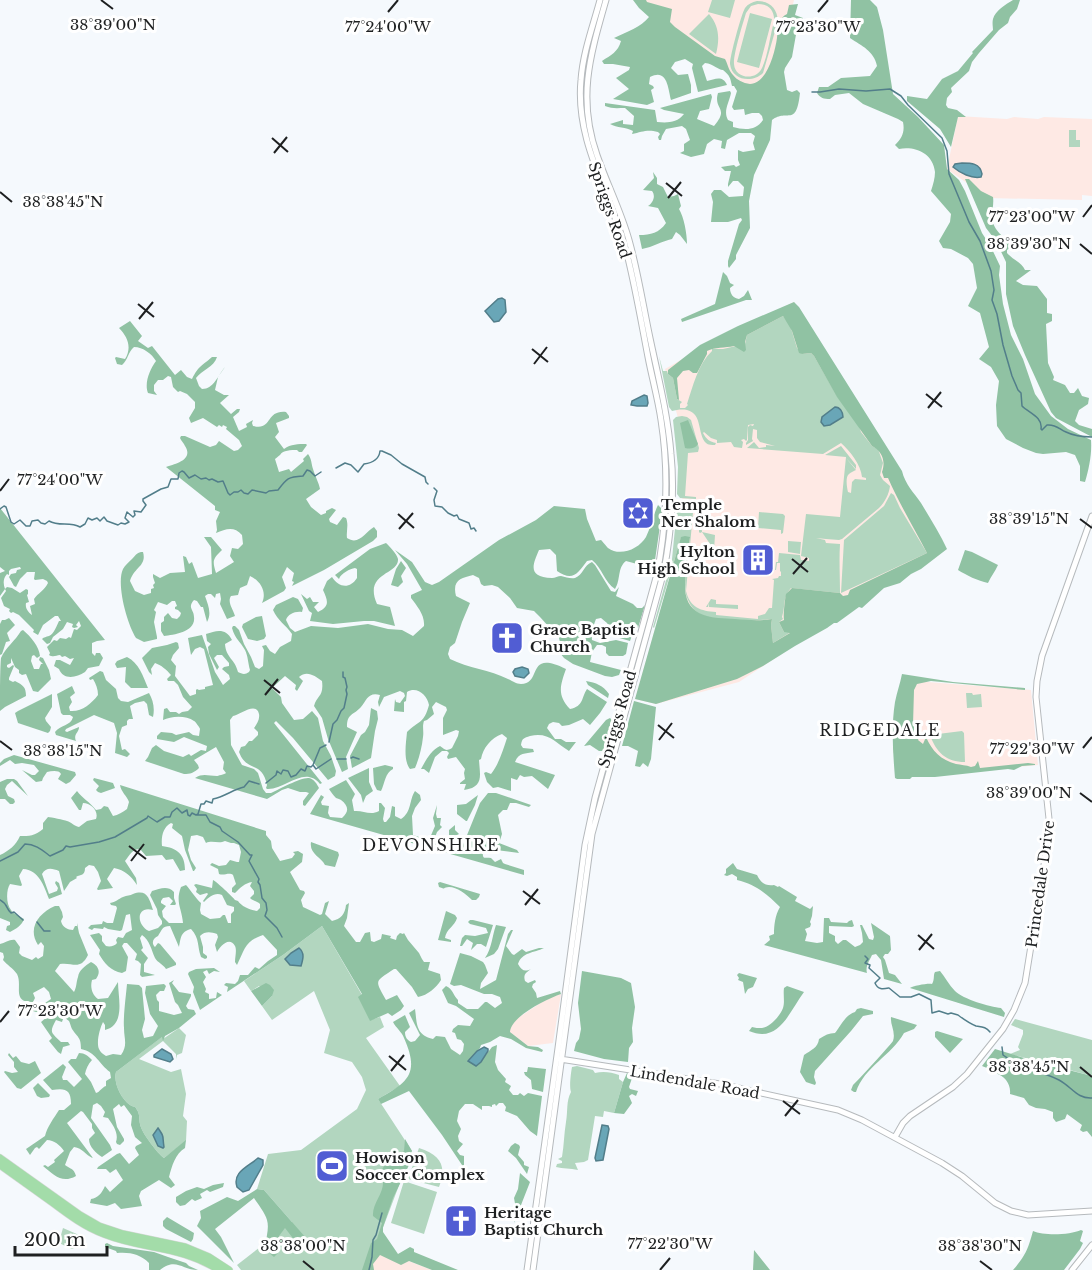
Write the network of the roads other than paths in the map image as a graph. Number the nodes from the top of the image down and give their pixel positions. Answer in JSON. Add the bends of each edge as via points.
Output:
{"nodes":[{"id":1,"x":600,"y":0,"type":"edge"},
{"id":2,"x":606,"y":0,"type":"edge"},
{"id":3,"x":1092,"y":516,"type":"edge"},
{"id":4,"x":560,"y":1059,"type":"junction"},
{"id":5,"x":895,"y":1137,"type":"junction"},
{"id":6,"x":0,"y":1158,"type":"edge"},
{"id":7,"x":0,"y":1165,"type":"edge"},
{"id":8,"x":1092,"y":1211,"type":"edge"},
{"id":9,"x":1092,"y":1245,"type":"edge"},
{"id":10,"x":219,"y":1270,"type":"edge"},
{"id":11,"x":229,"y":1270,"type":"edge"},
{"id":12,"x":527,"y":1270,"type":"edge"},
{"id":13,"x":533,"y":1270,"type":"edge"},
{"id":14,"x":1072,"y":1270,"type":"edge"}],
"edges":[{"from":1,"to":4,"type":"main road","name":"Spriggs Road","via":[[581,74],[582,123],[630,269],[661,416],[667,491],[657,574],[586,835]]},
{"from":2,"to":4,"type":"main road","name":"Spriggs Road","via":[[588,73],[589,126],[637,272],[666,416],[672,501],[658,595],[594,825]]},
{"from":3,"to":5,"type":"main road","name":"Princedale Drive","via":[[1038,671],[1036,697],[1050,828],[1019,999],[996,1039],[967,1074],[910,1116]]},
{"from":4,"to":5,"type":"main road","name":"Lindendale Road","via":[[720,1084],[831,1109]]},
{"from":4,"to":12,"type":"main road","name":"Spriggs Road"},
{"from":4,"to":13,"type":"main road","name":"Spriggs Road"},
{"from":5,"to":8,"type":"main road","name":"Lindendale Road","via":[[954,1170],[1011,1211],[1028,1215]]},
{"from":6,"to":11,"type":"main road","via":[[99,1226],[189,1248]]},
{"from":7,"to":10,"type":"main road","via":[[92,1229],[117,1239],[186,1254]]},
{"from":9,"to":14,"type":"main road"}]}
